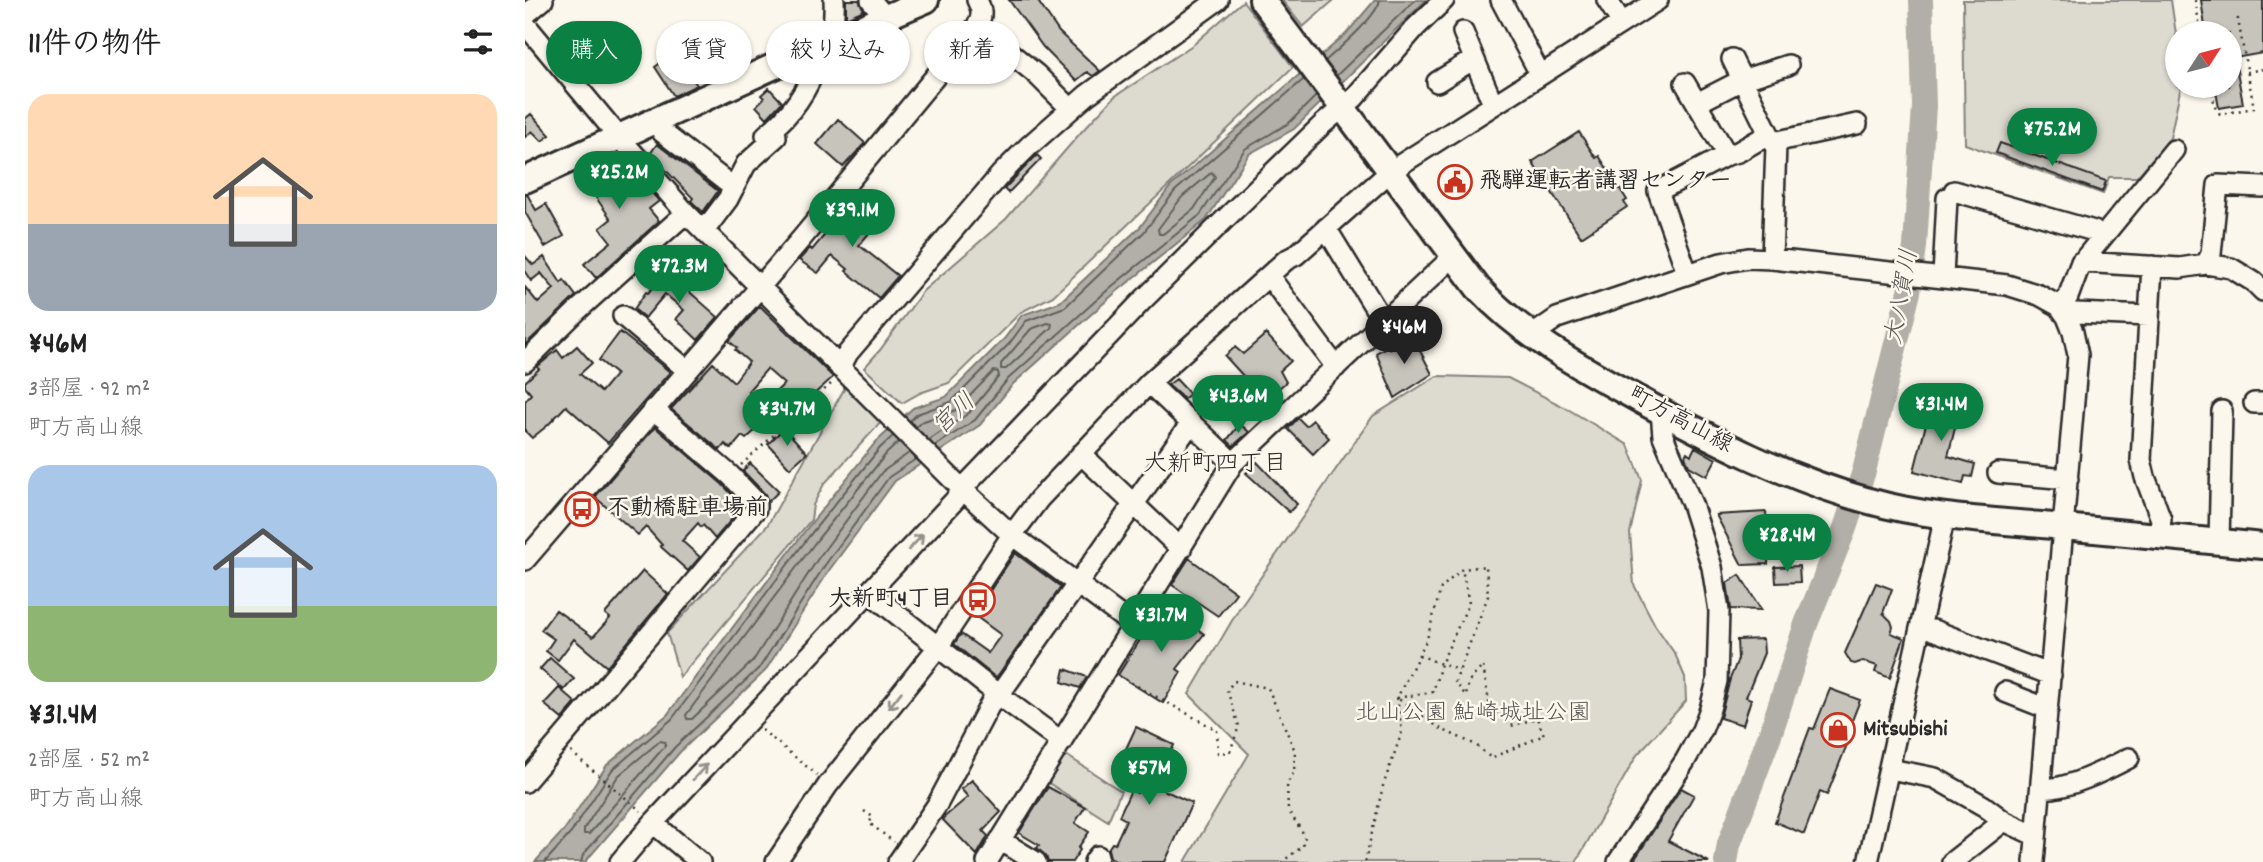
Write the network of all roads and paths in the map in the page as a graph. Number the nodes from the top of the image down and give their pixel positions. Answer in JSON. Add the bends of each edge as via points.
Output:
{"nodes":[{"id":1,"x":543,"y":0,"type":"edge"},
{"id":2,"x":834,"y":0,"type":"edge"},
{"id":3,"x":926,"y":0,"type":"edge"},
{"id":4,"x":977,"y":0,"type":"edge"},
{"id":5,"x":1218,"y":0,"type":"edge"},
{"id":6,"x":1262,"y":0,"type":"edge"},
{"id":7,"x":1444,"y":0,"type":"edge"},
{"id":8,"x":1501,"y":0,"type":"edge"},
{"id":9,"x":1607,"y":0,"type":"edge"},
{"id":10,"x":1658,"y":0,"type":"edge"},
{"id":11,"x":2195,"y":0,"type":"edge"},
{"id":12,"x":878,"y":9,"type":"edge"},
{"id":13,"x":2237,"y":14,"type":"dead end"},
{"id":14,"x":525,"y":15,"type":"edge"},
{"id":15,"x":834,"y":21,"type":"edge"},
{"id":16,"x":861,"y":21,"type":"edge"},
{"id":17,"x":981,"y":21,"type":"edge"},
{"id":18,"x":2199,"y":21,"type":"edge"},
{"id":19,"x":1622,"y":23,"type":"junction"},
{"id":20,"x":525,"y":24,"type":"edge"},
{"id":21,"x":1463,"y":32,"type":"dead end"},
{"id":22,"x":1474,"y":59,"type":"junction"},
{"id":23,"x":1732,"y":59,"type":"dead end"},
{"id":24,"x":1020,"y":60,"type":"edge"},
{"id":25,"x":1789,"y":65,"type":"dead end"},
{"id":26,"x":2263,"y":69,"type":"edge"},
{"id":27,"x":766,"y":71,"type":"edge"},
{"id":28,"x":2247,"y":72,"type":"junction"},
{"id":29,"x":1540,"y":74,"type":"junction"},
{"id":30,"x":1742,"y":80,"type":"junction"},
{"id":31,"x":1437,"y":82,"type":"dead end"},
{"id":32,"x":1685,"y":83,"type":"dead end"},
{"id":33,"x":810,"y":84,"type":"edge"},
{"id":34,"x":929,"y":84,"type":"edge"},
{"id":35,"x":2213,"y":98,"type":"edge"},
{"id":36,"x":1697,"y":103,"type":"junction"},
{"id":37,"x":1493,"y":104,"type":"junction"},
{"id":38,"x":1342,"y":105,"type":"junction"},
{"id":39,"x":1071,"y":109,"type":"junction"},
{"id":40,"x":1857,"y":124,"type":"dead end"},
{"id":41,"x":662,"y":132,"type":"dead end"},
{"id":42,"x":619,"y":137,"type":"junction"},
{"id":43,"x":1772,"y":140,"type":"junction"},
{"id":44,"x":2174,"y":150,"type":"dead end"},
{"id":45,"x":1727,"y":155,"type":"junction"},
{"id":46,"x":1392,"y":170,"type":"junction"},
{"id":47,"x":525,"y":180,"type":"edge"},
{"id":48,"x":2263,"y":187,"type":"edge"},
{"id":49,"x":734,"y":188,"type":"junction"},
{"id":50,"x":686,"y":214,"type":"junction"},
{"id":51,"x":1326,"y":228,"type":"junction"},
{"id":52,"x":704,"y":231,"type":"junction"},
{"id":53,"x":2102,"y":237,"type":"junction"},
{"id":54,"x":1455,"y":255,"type":"junction"},
{"id":55,"x":1772,"y":259,"type":"junction"},
{"id":56,"x":2085,"y":263,"type":"junction"},
{"id":57,"x":2206,"y":264,"type":"junction"},
{"id":58,"x":2152,"y":266,"type":"junction"},
{"id":59,"x":1686,"y":275,"type":"junction"},
{"id":60,"x":1269,"y":276,"type":"junction"},
{"id":61,"x":1939,"y":276,"type":"junction"},
{"id":62,"x":759,"y":286,"type":"junction"},
{"id":63,"x":2263,"y":291,"type":"edge"},
{"id":64,"x":2063,"y":312,"type":"junction"},
{"id":65,"x":623,"y":316,"type":"dead end"},
{"id":66,"x":2149,"y":316,"type":"junction"},
{"id":67,"x":1383,"y":321,"type":"junction"},
{"id":68,"x":1531,"y":336,"type":"junction"},
{"id":69,"x":525,"y":362,"type":"edge"},
{"id":70,"x":1336,"y":367,"type":"junction"},
{"id":71,"x":687,"y":370,"type":"junction"},
{"id":72,"x":844,"y":371,"type":"junction"},
{"id":73,"x":1149,"y":383,"type":"junction"},
{"id":74,"x":653,"y":409,"type":"junction"},
{"id":75,"x":1661,"y":411,"type":"junction"},
{"id":76,"x":2222,"y":411,"type":"dead end"},
{"id":77,"x":1191,"y":423,"type":"junction"},
{"id":78,"x":1081,"y":454,"type":"junction"},
{"id":79,"x":1233,"y":463,"type":"junction"},
{"id":80,"x":1998,"y":473,"type":"dead end"},
{"id":81,"x":730,"y":475,"type":"junction"},
{"id":82,"x":2068,"y":479,"type":"junction"},
{"id":83,"x":959,"y":486,"type":"junction"},
{"id":84,"x":1134,"y":504,"type":"junction"},
{"id":85,"x":1945,"y":516,"type":"junction"},
{"id":86,"x":2064,"y":527,"type":"junction"},
{"id":87,"x":1012,"y":535,"type":"junction"},
{"id":88,"x":2159,"y":536,"type":"junction"},
{"id":89,"x":2219,"y":542,"type":"junction"},
{"id":90,"x":2263,"y":546,"type":"edge"},
{"id":91,"x":1181,"y":549,"type":"junction"},
{"id":92,"x":525,"y":560,"type":"edge"},
{"id":93,"x":1462,"y":569,"type":"junction"},
{"id":94,"x":1078,"y":584,"type":"junction"},
{"id":95,"x":869,"y":592,"type":"junction"},
{"id":96,"x":1135,"y":626,"type":"junction"},
{"id":97,"x":1933,"y":630,"type":"dead end"},
{"id":98,"x":938,"y":647,"type":"junction"},
{"id":99,"x":1419,"y":655,"type":"junction"},
{"id":100,"x":1441,"y":664,"type":"junction"},
{"id":101,"x":1107,"y":669,"type":"junction"},
{"id":102,"x":1460,"y":670,"type":"junction"},
{"id":103,"x":2051,"y":675,"type":"junction"},
{"id":104,"x":2005,"y":692,"type":"dead end"},
{"id":105,"x":997,"y":694,"type":"junction"},
{"id":106,"x":1397,"y":698,"type":"junction"},
{"id":107,"x":2048,"y":709,"type":"junction"},
{"id":108,"x":749,"y":719,"type":"junction"},
{"id":109,"x":1062,"y":742,"type":"junction"},
{"id":110,"x":566,"y":747,"type":"dead end"},
{"id":111,"x":2129,"y":758,"type":"dead end"},
{"id":112,"x":1900,"y":771,"type":"dead end"},
{"id":113,"x":525,"y":782,"type":"edge"},
{"id":114,"x":828,"y":785,"type":"junction"},
{"id":115,"x":2041,"y":788,"type":"junction"},
{"id":116,"x":864,"y":811,"type":"dead end"},
{"id":117,"x":651,"y":820,"type":"junction"},
{"id":118,"x":2004,"y":821,"type":"junction"},
{"id":119,"x":2036,"y":836,"type":"junction"},
{"id":120,"x":1000,"y":840,"type":"junction"},
{"id":121,"x":901,"y":856,"type":"edge"},
{"id":122,"x":620,"y":862,"type":"edge"},
{"id":123,"x":700,"y":862,"type":"edge"},
{"id":124,"x":776,"y":862,"type":"edge"},
{"id":125,"x":987,"y":862,"type":"edge"},
{"id":126,"x":1036,"y":862,"type":"edge"},
{"id":127,"x":1282,"y":862,"type":"edge"},
{"id":128,"x":1365,"y":862,"type":"edge"},
{"id":129,"x":1618,"y":862,"type":"edge"},
{"id":130,"x":1868,"y":862,"type":"edge"},
{"id":131,"x":1952,"y":862,"type":"edge"},
{"id":132,"x":2034,"y":862,"type":"edge"}],
"edges":[{"from":1,"to":14,"type":"street"},
{"from":2,"to":15,"type":"street"},
{"from":3,"to":12,"type":"main road"},
{"from":4,"to":17,"type":"street"},
{"from":5,"to":39,"type":"street"},
{"from":6,"to":38,"type":"main road","name":"町方高山線"},
{"from":7,"to":38,"type":"street"},
{"from":8,"to":29,"type":"street"},
{"from":9,"to":19,"type":"street"},
{"from":10,"to":19,"type":"street"},
{"from":11,"to":18,"type":"path"},
{"from":12,"to":16,"type":"main road"},
{"from":13,"to":28,"type":"path"},
{"from":19,"to":29,"type":"street"},
{"from":20,"to":42,"type":"street"},
{"from":21,"to":22,"type":"street"},
{"from":22,"to":31,"type":"street"},
{"from":22,"to":37,"type":"street"},
{"from":23,"to":30,"type":"street"},
{"from":24,"to":39,"type":"street"},
{"from":25,"to":30,"type":"street"},
{"from":26,"to":28,"type":"path"},
{"from":27,"to":42,"type":"main road"},
{"from":28,"to":35,"type":"path","via":[[2254,107],[2220,114]]},
{"from":29,"to":37,"type":"street"},
{"from":30,"to":36,"type":"street"},
{"from":30,"to":43,"type":"street"},
{"from":32,"to":36,"type":"street"},
{"from":33,"to":49,"type":"street","via":[[769,133],[776,137],[746,164]]},
{"from":34,"to":62,"type":"street"},
{"from":36,"to":45,"type":"street"},
{"from":37,"to":46,"type":"street"},
{"from":38,"to":46,"type":"main road","name":"町方高山線"},
{"from":38,"to":83,"type":"street"},
{"from":39,"to":72,"type":"street","via":[[1001,174],[848,354]]},
{"from":40,"to":43,"type":"street"},
{"from":41,"to":49,"type":"street"},
{"from":42,"to":47,"type":"main road"},
{"from":42,"to":50,"type":"street"},
{"from":43,"to":45,"type":"street"},
{"from":43,"to":55,"type":"street"},
{"from":44,"to":53,"type":"street"},
{"from":45,"to":59,"type":"street","via":[[1658,191]]},
{"from":46,"to":51,"type":"street"},
{"from":46,"to":54,"type":"main road","name":"町方高山線"},
{"from":48,"to":57,"type":"street","via":[[2218,185]]},
{"from":49,"to":52,"type":"street"},
{"from":50,"to":52,"type":"street"},
{"from":50,"to":69,"type":"street"},
{"from":51,"to":60,"type":"street"},
{"from":51,"to":67,"type":"street"},
{"from":52,"to":62,"type":"street"},
{"from":53,"to":56,"type":"street"},
{"from":53,"to":61,"type":"street","via":[[2094,230],[1951,194]]},
{"from":54,"to":67,"type":"street"},
{"from":54,"to":68,"type":"main road","name":"町方高山線","via":[[1478,288]]},
{"from":55,"to":59,"type":"street","via":[[1735,260]]},
{"from":55,"to":61,"type":"street"},
{"from":56,"to":58,"type":"street"},
{"from":56,"to":64,"type":"street","via":[[2081,262]]},
{"from":57,"to":58,"type":"street"},
{"from":57,"to":63,"type":"street","via":[[2231,268]]},
{"from":58,"to":66,"type":"street"},
{"from":59,"to":68,"type":"street","via":[[1557,318]]},
{"from":60,"to":70,"type":"street"},
{"from":60,"to":73,"type":"street"},
{"from":61,"to":64,"type":"street","via":[[2007,285],[2039,295]]},
{"from":62,"to":71,"type":"street"},
{"from":62,"to":72,"type":"street"},
{"from":64,"to":66,"type":"street"},
{"from":64,"to":82,"type":"street","via":[[2078,355]]},
{"from":65,"to":71,"type":"street"},
{"from":66,"to":88,"type":"street","via":[[2141,460],[2161,519]]},
{"from":67,"to":70,"type":"street"},
{"from":68,"to":75,"type":"main road","name":"町方高山線"},
{"from":70,"to":79,"type":"street"},
{"from":71,"to":74,"type":"street"},
{"from":72,"to":81,"type":"path"},
{"from":72,"to":83,"type":"street"},
{"from":73,"to":77,"type":"street"},
{"from":73,"to":78,"type":"street"},
{"from":74,"to":81,"type":"street"},
{"from":74,"to":92,"type":"street"},
{"from":75,"to":85,"type":"main road","name":"町方高山線","via":[[1779,471],[1890,506]]},
{"from":75,"to":129,"type":"street","via":[[1663,436],[1712,567],[1719,611],[1717,681],[1697,740]]},
{"from":76,"to":89,"type":"street"},
{"from":77,"to":79,"type":"street"},
{"from":77,"to":84,"type":"street"},
{"from":78,"to":84,"type":"street"},
{"from":78,"to":87,"type":"street"},
{"from":79,"to":91,"type":"street"},
{"from":80,"to":82,"type":"street"},
{"from":81,"to":113,"type":"street","via":[[756,502],[757,509]]},
{"from":82,"to":86,"type":"street"},
{"from":83,"to":87,"type":"street"},
{"from":95,"to":83,"type":"street","one_way":true,"via":[[955,500]]},
{"from":84,"to":91,"type":"street"},
{"from":84,"to":94,"type":"street"},
{"from":85,"to":86,"type":"main road","name":"町方高山線"},
{"from":85,"to":130,"type":"street"},
{"from":86,"to":88,"type":"main road","name":"町方高山線"},
{"from":86,"to":103,"type":"street"},
{"from":87,"to":94,"type":"street"},
{"from":87,"to":98,"type":"street"},
{"from":88,"to":89,"type":"main road","name":"町方高山線"},
{"from":89,"to":90,"type":"main road","name":"町方高山線"},
{"from":91,"to":96,"type":"street"},
{"from":93,"to":99,"type":"path","via":[[1441,588]]},
{"from":93,"to":100,"type":"path","via":[[1469,603]]},
{"from":93,"to":102,"type":"path","via":[[1486,566],[1488,596]]},
{"from":94,"to":96,"type":"street"},
{"from":94,"to":105,"type":"street"},
{"from":95,"to":98,"type":"street"},
{"from":95,"to":108,"type":"street"},
{"from":96,"to":101,"type":"street"},
{"from":97,"to":103,"type":"street"},
{"from":98,"to":105,"type":"street"},
{"from":98,"to":114,"type":"street","one_way":true},
{"from":99,"to":100,"type":"path"},
{"from":99,"to":106,"type":"path"},
{"from":100,"to":102,"type":"path"},
{"from":100,"to":106,"type":"path","via":[[1433,692]]},
{"from":101,"to":109,"type":"street"},
{"from":101,"to":127,"type":"path","via":[[1217,730],[1219,753],[1230,752],[1239,726],[1227,690],[1234,681],[1268,688],[1295,751],[1294,772],[1287,784],[1288,810],[1305,836],[1303,846]]},
{"from":102,"to":106,"type":"path","via":[[1455,682],[1466,696],[1469,681],[1483,666],[1490,708],[1511,726],[1537,718],[1544,735],[1491,758]]},
{"from":103,"to":107,"type":"street"},
{"from":104,"to":107,"type":"street"},
{"from":105,"to":109,"type":"street"},
{"from":105,"to":121,"type":"street","via":[[946,791]]},
{"from":106,"to":128,"type":"path","via":[[1402,732]]},
{"from":107,"to":115,"type":"street"},
{"from":108,"to":114,"type":"path"},
{"from":117,"to":108,"type":"street","one_way":true},
{"from":109,"to":120,"type":"street"},
{"from":110,"to":117,"type":"path"},
{"from":111,"to":115,"type":"street","via":[[2084,778]]},
{"from":112,"to":118,"type":"street","via":[[1935,778]]},
{"from":114,"to":124,"type":"street"},
{"from":115,"to":119,"type":"street"},
{"from":116,"to":121,"type":"path","via":[[873,817],[869,823]]},
{"from":117,"to":122,"type":"street"},
{"from":117,"to":123,"type":"street"},
{"from":118,"to":119,"type":"street"},
{"from":118,"to":131,"type":"street"},
{"from":119,"to":132,"type":"street"},
{"from":120,"to":125,"type":"street"},
{"from":120,"to":126,"type":"street"}]}
